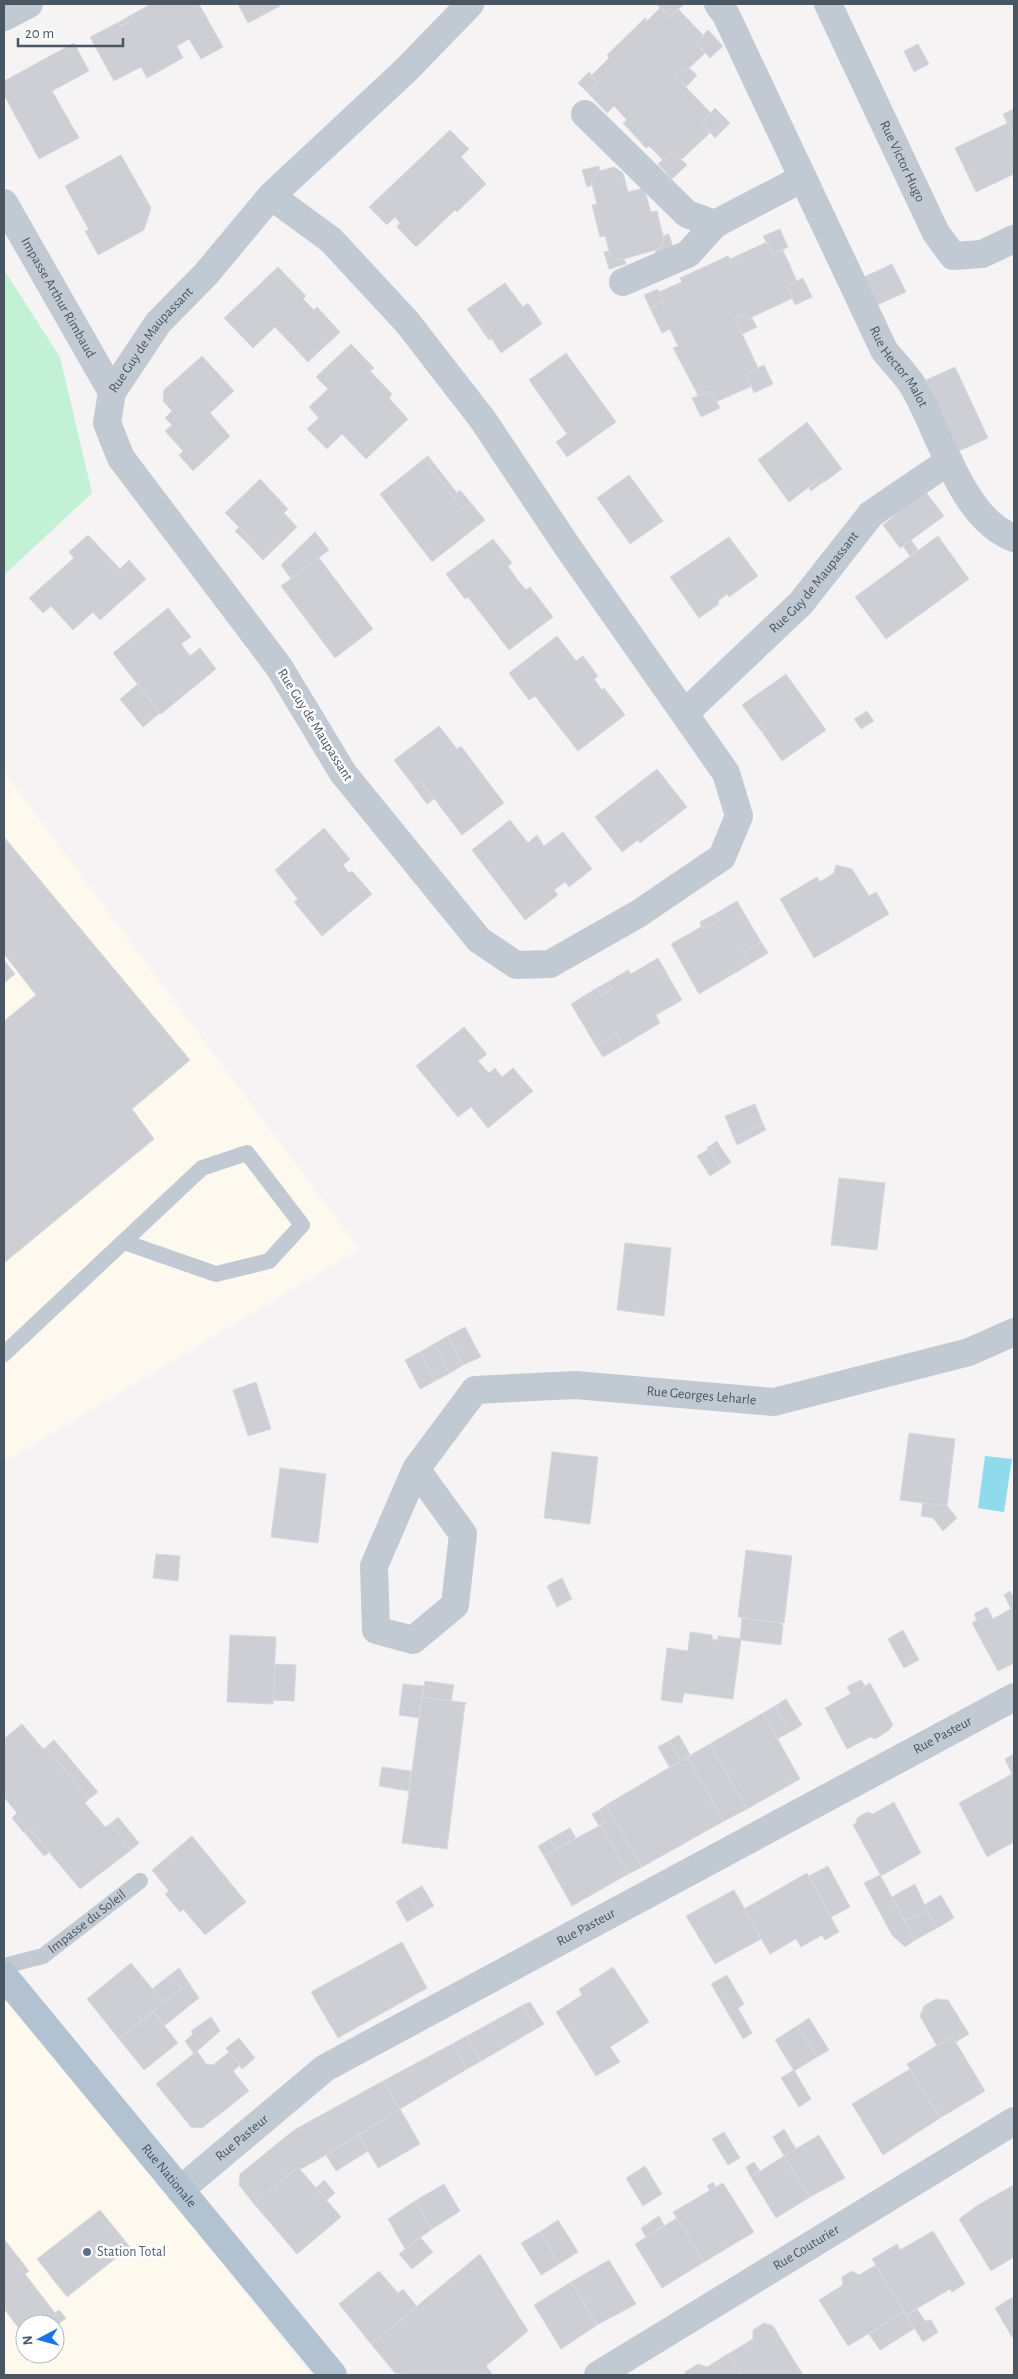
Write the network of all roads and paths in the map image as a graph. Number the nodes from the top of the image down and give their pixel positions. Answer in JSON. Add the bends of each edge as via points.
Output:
{"nodes":[{"id":1,"x":29,"y":4,"type":"edge"},
{"id":2,"x":470,"y":4,"type":"edge"},
{"id":3,"x":718,"y":4,"type":"edge"},
{"id":4,"x":828,"y":4,"type":"edge"},
{"id":5,"x":4,"y":17,"type":"edge"},
{"id":6,"x":585,"y":114,"type":"dead end"},
{"id":7,"x":803,"y":178,"type":"junction"},
{"id":8,"x":271,"y":196,"type":"junction"},
{"id":9,"x":4,"y":203,"type":"edge"},
{"id":10,"x":715,"y":224,"type":"junction"},
{"id":11,"x":1014,"y":239,"type":"edge"},
{"id":12,"x":623,"y":282,"type":"dead end"},
{"id":13,"x":112,"y":392,"type":"junction"},
{"id":14,"x":949,"y":461,"type":"junction"},
{"id":15,"x":1014,"y":538,"type":"edge"},
{"id":16,"x":685,"y":713,"type":"junction"},
{"id":17,"x":124,"y":1242,"type":"junction"},
{"id":18,"x":1014,"y":1332,"type":"edge"},
{"id":19,"x":4,"y":1354,"type":"edge"},
{"id":20,"x":416,"y":1469,"type":"junction"},
{"id":21,"x":1014,"y":1697,"type":"edge"},
{"id":22,"x":140,"y":1881,"type":"dead end"},
{"id":23,"x":4,"y":1966,"type":"edge"},
{"id":24,"x":4,"y":1976,"type":"edge"},
{"id":25,"x":1014,"y":2121,"type":"edge"},
{"id":26,"x":180,"y":2190,"type":"junction"},
{"id":27,"x":333,"y":2375,"type":"edge"},
{"id":28,"x":598,"y":2375,"type":"edge"}],
"edges":[{"from":1,"to":5,"type":"street"},
{"from":2,"to":8,"type":"street","name":"Rue Guy de Maupassant","via":[[406,70]]},
{"from":3,"to":7,"type":"street","name":"Rue Hector Malot"},
{"from":4,"to":11,"type":"street","name":"Rue Victor Hugo","via":[[936,233],[952,256],[982,254]]},
{"from":6,"to":10,"type":"street","via":[[687,214]]},
{"from":7,"to":10,"type":"street"},
{"from":7,"to":14,"type":"street","name":"Rue Hector Malot","via":[[884,350],[912,385]]},
{"from":8,"to":13,"type":"street","name":"Rue Guy de Maupassant","via":[[206,274],[158,323]]},
{"from":8,"to":16,"type":"street","name":"Rue Guy de Maupassant","via":[[331,240],[407,322],[482,420]]},
{"from":9,"to":13,"type":"street","name":"Impasse Arthur Rimbaud"},
{"from":10,"to":12,"type":"street","via":[[688,254]]},
{"from":13,"to":16,"type":"street","name":"Rue Guy de Maupassant","via":[[107,423],[121,458],[279,668],[343,773],[479,940],[516,965],[550,964],[638,914],[722,857],[738,816],[726,773]]},
{"from":14,"to":15,"type":"street","name":"Rue Hector Malot","via":[[968,500],[1002,534]]},
{"from":14,"to":16,"type":"street","name":"Rue Guy de Maupassant","via":[[871,514],[801,603]]},
{"from":17,"to":17,"type":"lane","via":[[202,1168],[247,1153],[302,1225],[269,1261],[216,1274]]},
{"from":17,"to":19,"type":"lane"},
{"from":18,"to":20,"type":"street","name":"Rue Georges Leharle","via":[[969,1352],[774,1402],[574,1385],[475,1390]]},
{"from":20,"to":20,"type":"street","name":"Rue Georges Leharle","via":[[374,1566],[376,1630],[414,1640],[455,1605],[463,1534]]},
{"from":21,"to":26,"type":"street","name":"Rue Pasteur","via":[[325,2068]]},
{"from":22,"to":23,"type":"lane","name":"Impasse du Soleil","via":[[43,1956]]},
{"from":24,"to":26,"type":"main road","name":"Rue Nationale"},
{"from":25,"to":28,"type":"street","name":"Rue Couturier"},
{"from":26,"to":27,"type":"main road","name":"Rue Nationale"}]}
